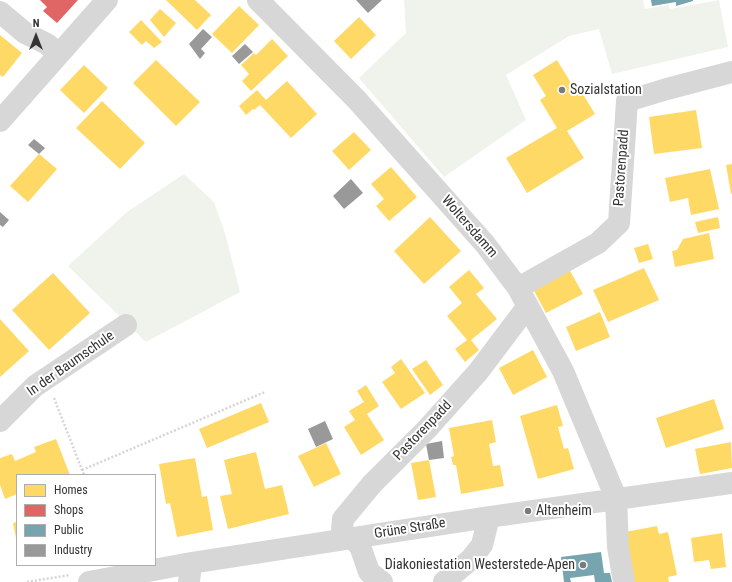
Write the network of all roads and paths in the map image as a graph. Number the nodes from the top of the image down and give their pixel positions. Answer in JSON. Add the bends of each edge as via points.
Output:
{"nodes":[{"id":1,"x":107,"y":0,"type":"edge"},
{"id":2,"x":258,"y":0,"type":"edge"},
{"id":3,"x":0,"y":12,"type":"edge"},
{"id":4,"x":59,"y":54,"type":"junction"},
{"id":5,"x":732,"y":72,"type":"edge"},
{"id":6,"x":0,"y":121,"type":"edge"},
{"id":7,"x":523,"y":298,"type":"junction"},
{"id":8,"x":126,"y":325,"type":"dead end"},
{"id":9,"x":43,"y":380,"type":"junction"},
{"id":10,"x":264,"y":392,"type":"dead end"},
{"id":11,"x":0,"y":421,"type":"edge"},
{"id":12,"x":82,"y":470,"type":"junction"},
{"id":13,"x":84,"y":474,"type":"edge"},
{"id":14,"x":732,"y":483,"type":"edge"},
{"id":15,"x":616,"y":498,"type":"junction"},
{"id":16,"x":489,"y":517,"type":"junction"},
{"id":17,"x":347,"y":539,"type":"junction"},
{"id":18,"x":190,"y":573,"type":"edge"},
{"id":19,"x":89,"y":582,"type":"edge"},
{"id":20,"x":382,"y":582,"type":"edge"},
{"id":21,"x":444,"y":582,"type":"edge"},
{"id":22,"x":624,"y":582,"type":"edge"}],
"edges":[{"from":1,"to":4,"type":"street"},
{"from":2,"to":7,"type":"street","name":"Woltersdamm","via":[[362,106],[485,244]]},
{"from":3,"to":4,"type":"street","via":[[24,33],[47,44]]},
{"from":4,"to":6,"type":"street"},
{"from":5,"to":7,"type":"street","name":"Pastorenpadd","via":[[627,101],[619,223],[598,243]]},
{"from":7,"to":15,"type":"street","name":"Woltersdamm","via":[[563,371]]},
{"from":7,"to":17,"type":"street","name":"Pastorenpadd","via":[[478,372],[427,429],[372,484],[343,519]]},
{"from":8,"to":9,"type":"street","name":"In der Baumschule"},
{"from":9,"to":11,"type":"street","name":"In der Baumschule"},
{"from":9,"to":12,"type":"path","via":[[56,400]]},
{"from":10,"to":12,"type":"path"},
{"from":12,"to":13,"type":"path"},
{"from":14,"to":15,"type":"street","name":"Grüne Straße"},
{"from":15,"to":16,"type":"street","name":"Grüne Straße"},
{"from":15,"to":22,"type":"street","via":[[618,547]]},
{"from":16,"to":17,"type":"street","name":"Grüne Straße"},
{"from":16,"to":21,"type":"street","via":[[482,545],[470,560]]},
{"from":17,"to":18,"type":"street","name":"Grüne Straße"},
{"from":17,"to":20,"type":"street","via":[[360,546],[368,572]]},
{"from":18,"to":19,"type":"street","name":"Grüne Straße"}]}
